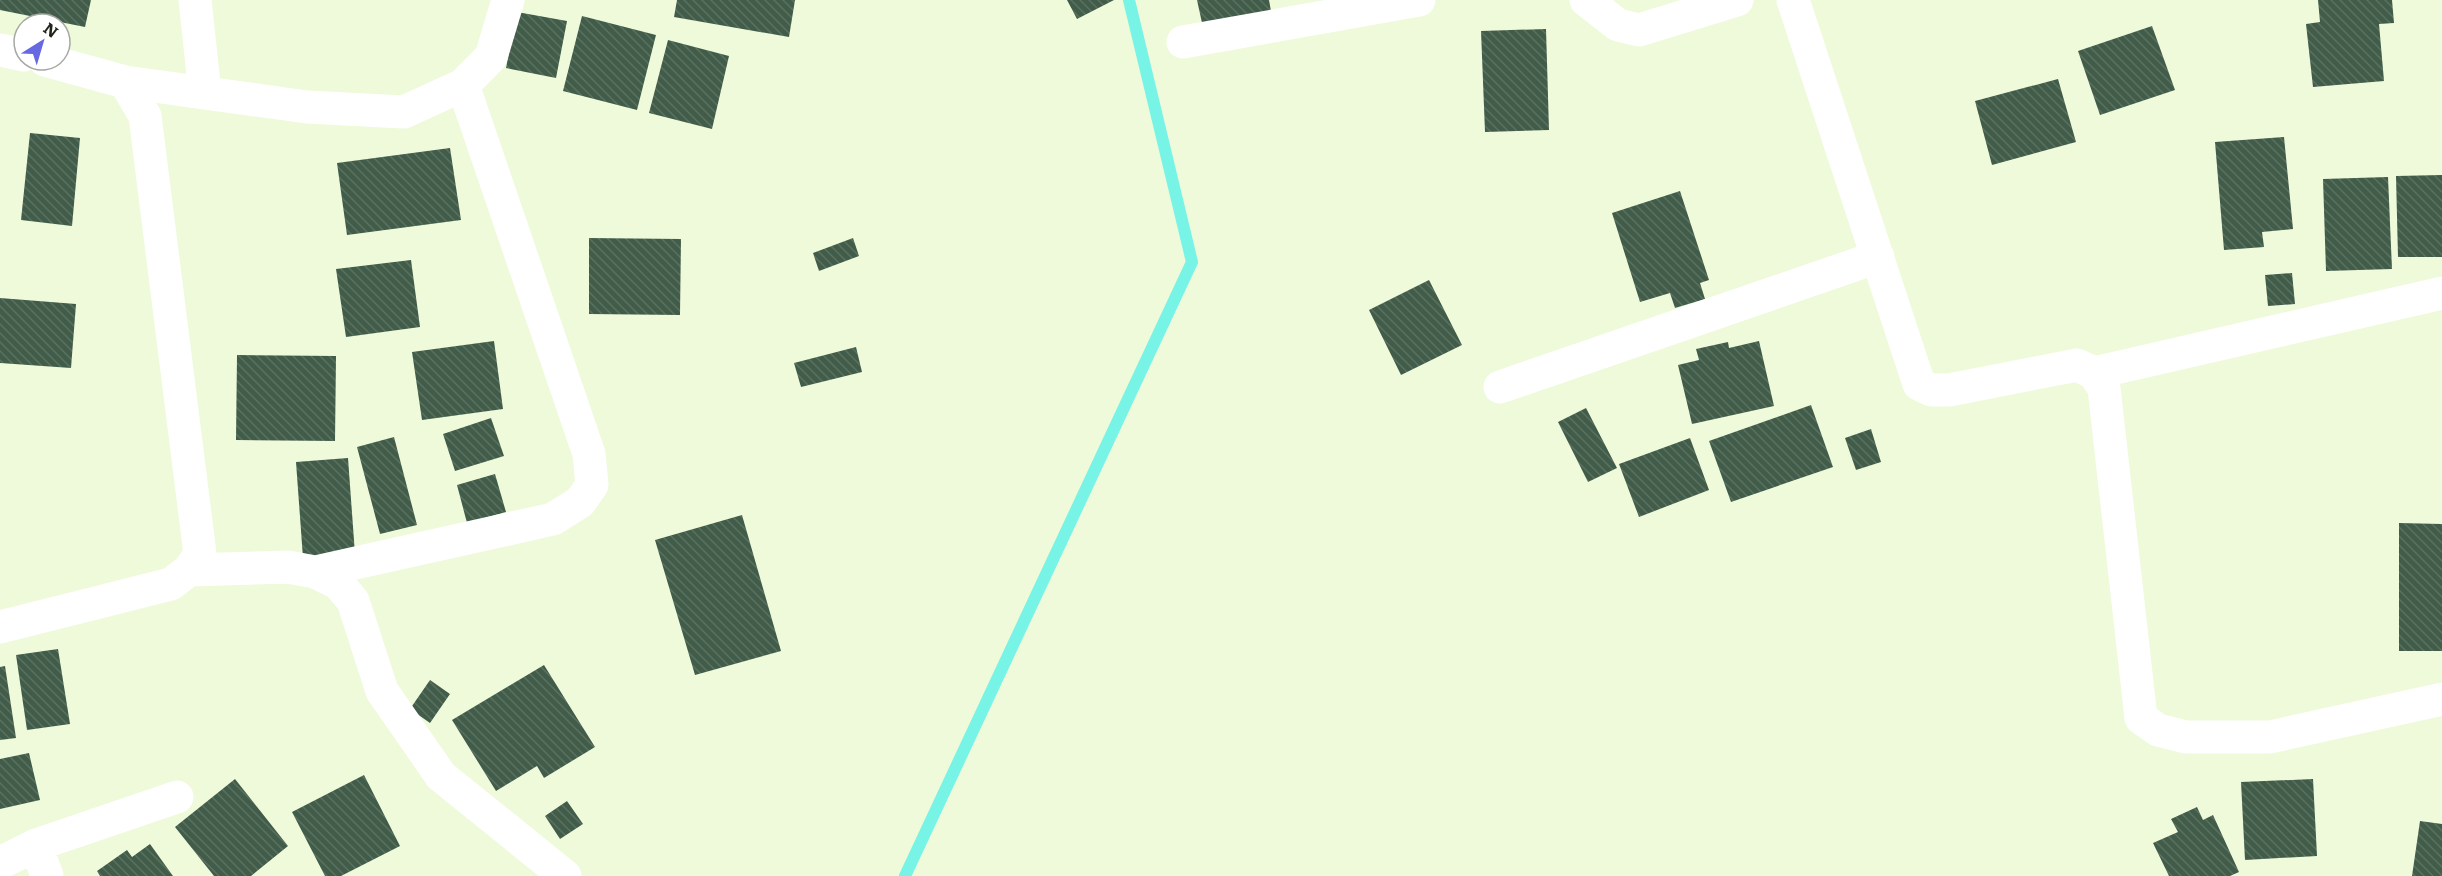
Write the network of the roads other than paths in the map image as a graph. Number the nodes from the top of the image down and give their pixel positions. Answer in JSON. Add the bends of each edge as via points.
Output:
{"nodes":[{"id":1,"x":195,"y":0,"type":"edge"},
{"id":2,"x":508,"y":0,"type":"edge"},
{"id":3,"x":1419,"y":0,"type":"edge"},
{"id":4,"x":1586,"y":0,"type":"edge"},
{"id":5,"x":1737,"y":0,"type":"edge"},
{"id":6,"x":1793,"y":0,"type":"edge"},
{"id":7,"x":1183,"y":42,"type":"dead end"},
{"id":8,"x":72,"y":67,"type":"edge"},
{"id":9,"x":125,"y":82,"type":"junction"},
{"id":10,"x":464,"y":85,"type":"junction"},
{"id":11,"x":205,"y":93,"type":"junction"},
{"id":12,"x":1878,"y":257,"type":"junction"},
{"id":13,"x":2442,"y":293,"type":"edge"},
{"id":14,"x":2094,"y":373,"type":"junction"},
{"id":15,"x":1500,"y":387,"type":"dead end"},
{"id":16,"x":189,"y":570,"type":"junction"},
{"id":17,"x":315,"y":572,"type":"junction"},
{"id":18,"x":0,"y":627,"type":"edge"},
{"id":19,"x":2442,"y":699,"type":"edge"},
{"id":20,"x":177,"y":797,"type":"dead end"},
{"id":21,"x":36,"y":845,"type":"junction"},
{"id":22,"x":0,"y":863,"type":"edge"},
{"id":23,"x":47,"y":876,"type":"edge"},
{"id":24,"x":565,"y":876,"type":"edge"}],
"edges":[{"from":1,"to":11,"type":"street"},
{"from":2,"to":10,"type":"street","via":[[491,57]]},
{"from":3,"to":7,"type":"street"},
{"from":4,"to":5,"type":"street","via":[[1618,26],[1639,30]]},
{"from":6,"to":12,"type":"street"},
{"from":8,"to":9,"type":"street"},
{"from":9,"to":11,"type":"street"},
{"from":9,"to":16,"type":"street","via":[[145,116],[200,554]]},
{"from":10,"to":11,"type":"street","via":[[404,112],[307,107]]},
{"from":10,"to":17,"type":"street","via":[[589,454],[592,485],[580,502],[553,519]]},
{"from":12,"to":14,"type":"street","via":[[1919,384],[1931,390],[1949,390],[2077,365]]},
{"from":12,"to":15,"type":"street"},
{"from":13,"to":14,"type":"street"},
{"from":14,"to":19,"type":"street","via":[[2104,388],[2141,718],[2158,730],[2186,737],[2271,737]]},
{"from":16,"to":17,"type":"street","via":[[288,567]]},
{"from":16,"to":18,"type":"street","via":[[171,584]]},
{"from":17,"to":24,"type":"street","via":[[338,583],[353,601],[382,691],[441,776]]},
{"from":20,"to":21,"type":"street"},
{"from":21,"to":22,"type":"street"},
{"from":21,"to":23,"type":"street"}]}
